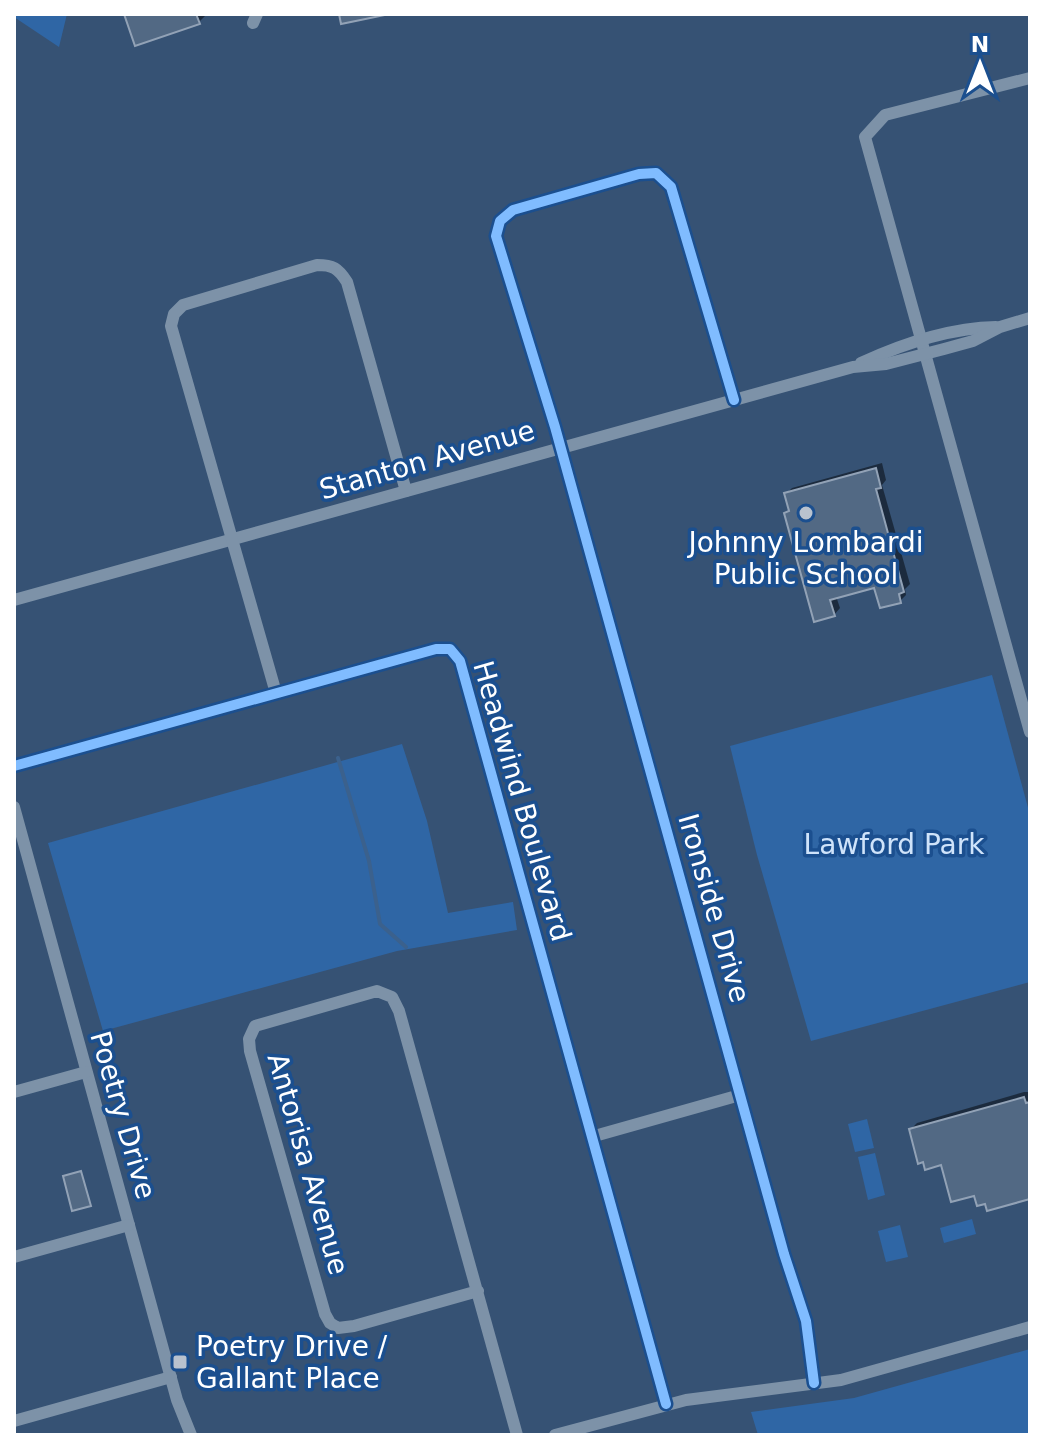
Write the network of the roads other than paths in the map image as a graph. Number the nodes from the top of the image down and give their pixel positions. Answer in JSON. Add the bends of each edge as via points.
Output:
{"nodes":[{"id":1,"x":1030,"y":78,"type":"edge"},
{"id":2,"x":1030,"y":318,"type":"edge"},
{"id":3,"x":922,"y":348,"type":"junction"},
{"id":4,"x":734,"y":400,"type":"junction"},
{"id":5,"x":561,"y":448,"type":"junction"},
{"id":6,"x":406,"y":491,"type":"junction"},
{"id":7,"x":234,"y":540,"type":"junction"},
{"id":8,"x":14,"y":600,"type":"edge"},
{"id":9,"x":1025,"y":692,"type":"edge"},
{"id":10,"x":276,"y":693,"type":"junction"},
{"id":11,"x":1030,"y":732,"type":"edge"},
{"id":12,"x":14,"y":766,"type":"edge"},
{"id":13,"x":14,"y":807,"type":"edge"},
{"id":14,"x":29,"y":861,"type":"junction"},
{"id":15,"x":14,"y":865,"type":"edge"},
{"id":16,"x":86,"y":1072,"type":"junction"},
{"id":17,"x":14,"y":1092,"type":"edge"},
{"id":18,"x":740,"y":1095,"type":"junction"},
{"id":19,"x":591,"y":1137,"type":"junction"},
{"id":20,"x":129,"y":1225,"type":"junction"},
{"id":21,"x":14,"y":1257,"type":"edge"},
{"id":22,"x":478,"y":1291,"type":"junction"},
{"id":23,"x":1030,"y":1327,"type":"edge"},
{"id":24,"x":171,"y":1377,"type":"junction"},
{"id":25,"x":814,"y":1383,"type":"junction"},
{"id":26,"x":666,"y":1404,"type":"junction"},
{"id":27,"x":14,"y":1421,"type":"edge"},
{"id":28,"x":191,"y":1435,"type":"edge"},
{"id":29,"x":517,"y":1435,"type":"edge"},
{"id":30,"x":555,"y":1435,"type":"edge"}],
"edges":[{"from":1,"to":3,"type":"street","via":[[885,115],[865,137]]},
{"from":2,"to":3,"type":"street","name":"Stanton Avenue","via":[[970,328]]},
{"from":3,"to":4,"type":"street","name":"Stanton Avenue","via":[[886,364],[853,367]]},
{"from":3,"to":9,"type":"street"},
{"from":4,"to":5,"type":"street","name":"Stanton Avenue"},
{"from":4,"to":5,"type":"street","name":"Ironside Drive","via":[[671,187],[656,173],[639,174],[513,210],[496,228]]},
{"from":5,"to":6,"type":"street","name":"Stanton Avenue"},
{"from":5,"to":18,"type":"street","name":"Ironside Drive"},
{"from":6,"to":7,"type":"street","name":"Stanton Avenue"},
{"from":6,"to":7,"type":"street","via":[[347,282],[339,269],[317,265],[183,305],[174,314],[171,326]]},
{"from":7,"to":8,"type":"street","name":"Stanton Avenue"},
{"from":7,"to":10,"type":"street"},
{"from":9,"to":11,"type":"street"},
{"from":10,"to":12,"type":"street","name":"Headwind Boulevard"},
{"from":10,"to":19,"type":"street","name":"Headwind Boulevard","via":[[436,649],[450,649],[460,661]]},
{"from":13,"to":14,"type":"street","name":"Poetry Drive"},
{"from":14,"to":15,"type":"street"},
{"from":14,"to":16,"type":"street","name":"Poetry Drive"},
{"from":16,"to":17,"type":"street"},
{"from":16,"to":20,"type":"street","name":"Poetry Drive"},
{"from":18,"to":19,"type":"street"},
{"from":18,"to":25,"type":"street","name":"Ironside Drive","via":[[806,1321]]},
{"from":19,"to":26,"type":"street","name":"Headwind Boulevard"},
{"from":20,"to":21,"type":"street"},
{"from":20,"to":24,"type":"street","name":"Poetry Drive"},
{"from":22,"to":22,"type":"street","name":"Antorisa Avenue","via":[[392,997],[377,991],[255,1026],[250,1051],[330,1323],[354,1326]]},
{"from":22,"to":29,"type":"street","name":"Antorisa Avenue"},
{"from":23,"to":25,"type":"street"},
{"from":24,"to":27,"type":"street"},
{"from":24,"to":28,"type":"street","name":"Poetry Drive"},
{"from":25,"to":26,"type":"street"},
{"from":26,"to":30,"type":"street"}]}
